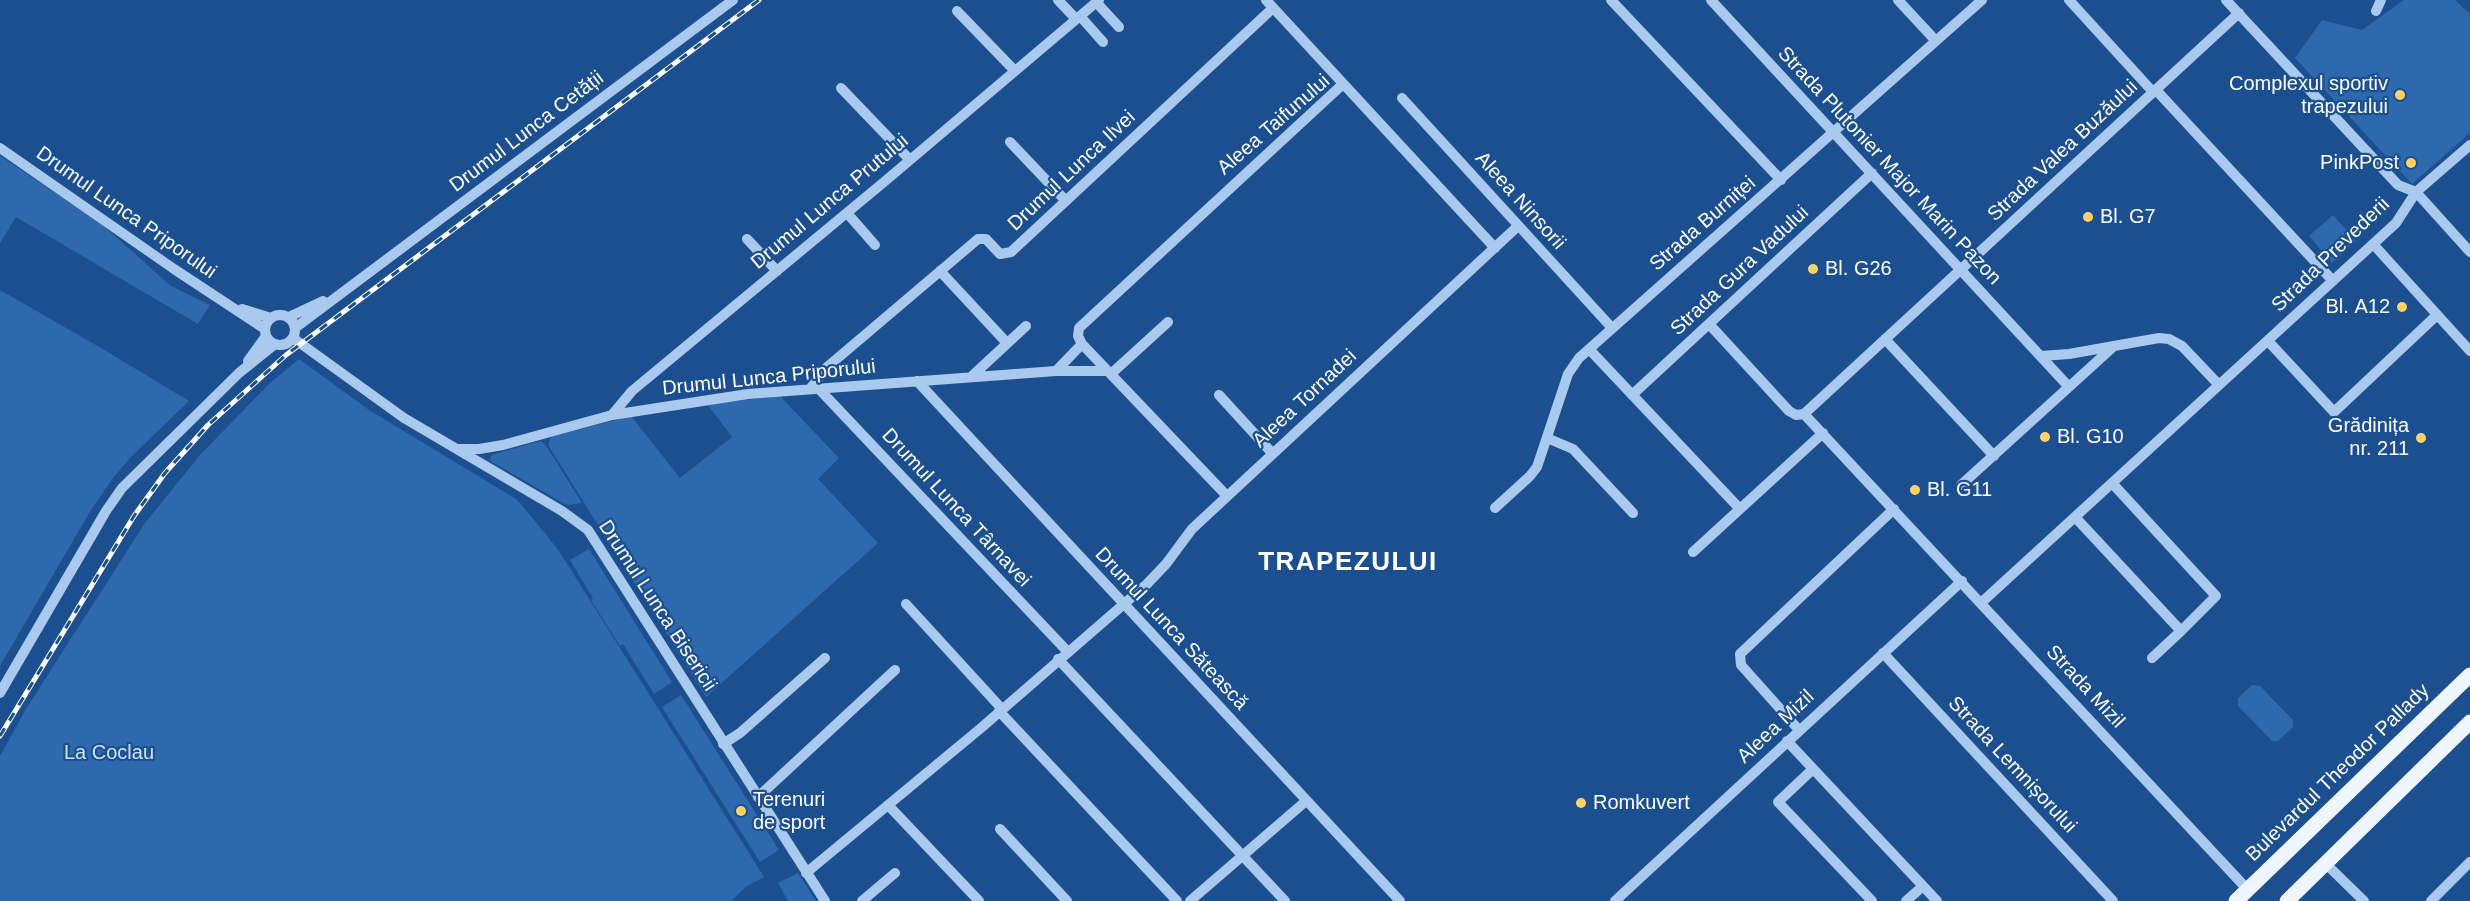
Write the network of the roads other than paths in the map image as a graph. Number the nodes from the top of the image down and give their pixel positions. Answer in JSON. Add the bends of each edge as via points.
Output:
{"nodes":[{"id":1,"x":733,"y":0,"type":"edge"},
{"id":2,"x":1058,"y":0,"type":"edge"},
{"id":3,"x":1611,"y":0,"type":"edge"},
{"id":4,"x":1711,"y":0,"type":"edge"},
{"id":5,"x":1898,"y":0,"type":"edge"},
{"id":6,"x":1982,"y":0,"type":"edge"},
{"id":7,"x":2069,"y":0,"type":"edge"},
{"id":8,"x":2226,"y":0,"type":"edge"},
{"id":9,"x":2381,"y":0,"type":"edge"},
{"id":10,"x":1098,"y":1,"type":"edge"},
{"id":11,"x":1269,"y":4,"type":"edge"},
{"id":12,"x":957,"y":11,"type":"dead end"},
{"id":13,"x":2376,"y":11,"type":"dead end"},
{"id":14,"x":2239,"y":14,"type":"junction"},
{"id":15,"x":1078,"y":18,"type":"junction"},
{"id":16,"x":1119,"y":27,"type":"dead end"},
{"id":17,"x":1936,"y":41,"type":"junction"},
{"id":18,"x":1103,"y":42,"type":"dead end"},
{"id":19,"x":1015,"y":71,"type":"junction"},
{"id":20,"x":1343,"y":84,"type":"junction"},
{"id":21,"x":841,"y":88,"type":"dead end"},
{"id":22,"x":2154,"y":91,"type":"junction"},
{"id":23,"x":1402,"y":98,"type":"dead end"},
{"id":24,"x":1835,"y":133,"type":"junction"},
{"id":25,"x":1010,"y":142,"type":"dead end"},
{"id":26,"x":2470,"y":145,"type":"edge"},
{"id":27,"x":0,"y":148,"type":"edge"},
{"id":28,"x":910,"y":160,"type":"junction"},
{"id":29,"x":1872,"y":173,"type":"junction"},
{"id":30,"x":1781,"y":180,"type":"junction"},
{"id":31,"x":2416,"y":192,"type":"junction"},
{"id":32,"x":1066,"y":201,"type":"junction"},
{"id":33,"x":847,"y":213,"type":"junction"},
{"id":34,"x":1518,"y":226,"type":"junction"},
{"id":35,"x":747,"y":239,"type":"dead end"},
{"id":36,"x":2373,"y":244,"type":"junction"},
{"id":37,"x":875,"y":246,"type":"dead end"},
{"id":38,"x":1495,"y":248,"type":"junction"},
{"id":39,"x":2470,"y":252,"type":"edge"},
{"id":40,"x":1960,"y":269,"type":"junction"},
{"id":41,"x":777,"y":271,"type":"junction"},
{"id":42,"x":940,"y":271,"type":"junction"},
{"id":43,"x":2332,"y":281,"type":"junction"},
{"id":44,"x":342,"y":291,"type":"junction"},
{"id":45,"x":233,"y":307,"type":"junction"},
{"id":46,"x":2437,"y":315,"type":"junction"},
{"id":47,"x":289,"y":317,"type":"junction"},
{"id":48,"x":271,"y":318,"type":"junction"},
{"id":49,"x":1168,"y":322,"type":"dead end"},
{"id":50,"x":1709,"y":324,"type":"junction"},
{"id":51,"x":1026,"y":326,"type":"dead end"},
{"id":52,"x":1612,"y":328,"type":"junction"},
{"id":53,"x":266,"y":332,"type":"junction"},
{"id":54,"x":294,"y":333,"type":"junction"},
{"id":55,"x":1885,"y":339,"type":"junction"},
{"id":56,"x":2268,"y":341,"type":"junction"},
{"id":57,"x":1007,"y":343,"type":"junction"},
{"id":58,"x":275,"y":344,"type":"junction"},
{"id":59,"x":1082,"y":344,"type":"junction"},
{"id":60,"x":2114,"y":346,"type":"junction"},
{"id":61,"x":1589,"y":349,"type":"junction"},
{"id":62,"x":2470,"y":351,"type":"edge"},
{"id":63,"x":2041,"y":356,"type":"junction"},
{"id":64,"x":1056,"y":370,"type":"junction"},
{"id":65,"x":1109,"y":372,"type":"junction"},
{"id":66,"x":239,"y":373,"type":"junction"},
{"id":67,"x":971,"y":377,"type":"junction"},
{"id":68,"x":917,"y":381,"type":"junction"},
{"id":69,"x":2219,"y":386,"type":"junction"},
{"id":70,"x":2069,"y":387,"type":"junction"},
{"id":71,"x":814,"y":389,"type":"junction"},
{"id":72,"x":1219,"y":395,"type":"dead end"},
{"id":73,"x":1632,"y":395,"type":"junction"},
{"id":74,"x":1804,"y":414,"type":"junction"},
{"id":75,"x":612,"y":415,"type":"junction"},
{"id":76,"x":1823,"y":433,"type":"junction"},
{"id":77,"x":1548,"y":438,"type":"junction"},
{"id":78,"x":453,"y":448,"type":"junction"},
{"id":79,"x":1273,"y":454,"type":"junction"},
{"id":80,"x":1994,"y":456,"type":"junction"},
{"id":81,"x":2112,"y":483,"type":"junction"},
{"id":82,"x":1961,"y":485,"type":"dead end"},
{"id":83,"x":1227,"y":496,"type":"junction"},
{"id":84,"x":1495,"y":508,"type":"dead end"},
{"id":85,"x":1740,"y":509,"type":"junction"},
{"id":86,"x":1894,"y":509,"type":"junction"},
{"id":87,"x":1633,"y":513,"type":"dead end"},
{"id":88,"x":2075,"y":517,"type":"junction"},
{"id":89,"x":1693,"y":552,"type":"dead end"},
{"id":90,"x":1962,"y":581,"type":"junction"},
{"id":91,"x":1982,"y":602,"type":"junction"},
{"id":92,"x":906,"y":604,"type":"dead end"},
{"id":93,"x":1123,"y":604,"type":"junction"},
{"id":94,"x":2181,"y":631,"type":"junction"},
{"id":95,"x":1883,"y":653,"type":"junction"},
{"id":96,"x":1062,"y":655,"type":"junction"},
{"id":97,"x":825,"y":658,"type":"dead end"},
{"id":98,"x":2152,"y":658,"type":"dead end"},
{"id":99,"x":895,"y":670,"type":"dead end"},
{"id":100,"x":2470,"y":675,"type":"edge"},
{"id":101,"x":0,"y":693,"type":"edge"},
{"id":102,"x":1001,"y":710,"type":"junction"},
{"id":103,"x":2470,"y":722,"type":"edge"},
{"id":104,"x":1799,"y":730,"type":"junction"},
{"id":105,"x":1787,"y":741,"type":"junction"},
{"id":106,"x":723,"y":744,"type":"junction"},
{"id":107,"x":1814,"y":769,"type":"junction"},
{"id":108,"x":758,"y":797,"type":"junction"},
{"id":109,"x":1306,"y":801,"type":"junction"},
{"id":110,"x":888,"y":805,"type":"junction"},
{"id":111,"x":1000,"y":829,"type":"dead end"},
{"id":112,"x":1242,"y":856,"type":"junction"},
{"id":113,"x":2470,"y":862,"type":"edge"},
{"id":114,"x":2325,"y":864,"type":"junction"},
{"id":115,"x":806,"y":873,"type":"junction"},
{"id":116,"x":895,"y":873,"type":"dead end"},
{"id":117,"x":1923,"y":886,"type":"junction"},
{"id":118,"x":2252,"y":896,"type":"edge"},
{"id":119,"x":825,"y":901,"type":"edge"},
{"id":120,"x":862,"y":901,"type":"edge"},
{"id":121,"x":979,"y":901,"type":"edge"},
{"id":122,"x":1067,"y":901,"type":"edge"},
{"id":123,"x":1177,"y":901,"type":"edge"},
{"id":124,"x":1190,"y":901,"type":"edge"},
{"id":125,"x":1285,"y":901,"type":"edge"},
{"id":126,"x":1400,"y":901,"type":"edge"},
{"id":127,"x":1615,"y":901,"type":"edge"},
{"id":128,"x":1872,"y":901,"type":"edge"},
{"id":129,"x":1906,"y":901,"type":"edge"},
{"id":130,"x":1937,"y":901,"type":"edge"},
{"id":131,"x":2114,"y":901,"type":"edge"},
{"id":132,"x":2236,"y":901,"type":"edge"},
{"id":133,"x":2287,"y":901,"type":"edge"},
{"id":134,"x":2364,"y":901,"type":"edge"},
{"id":135,"x":2432,"y":901,"type":"edge"}],
"edges":[{"from":1,"to":44,"type":"street","name":"Drumul Lunca Cetății"},
{"from":2,"to":15,"type":"street"},
{"from":3,"to":30,"type":"street"},
{"from":4,"to":24,"type":"street","name":"Strada Plutonier Major Marin Pazon"},
{"from":5,"to":17,"type":"street"},
{"from":6,"to":17,"type":"street","name":"Strada Burniței"},
{"from":7,"to":22,"type":"street"},
{"from":8,"to":14,"type":"street"},
{"from":9,"to":13,"type":"street"},
{"from":10,"to":15,"type":"street","name":"Drumul Lunca Prutului"},
{"from":10,"to":16,"type":"street"},
{"from":11,"to":20,"type":"street"},
{"from":11,"to":32,"type":"street","name":"Drumul Lunca Ilvei"},
{"from":12,"to":19,"type":"street"},
{"from":14,"to":22,"type":"street","name":"Strada Valea Buzăului"},
{"from":14,"to":31,"type":"street","via":[[2398,185]]},
{"from":15,"to":18,"type":"street"},
{"from":15,"to":19,"type":"street","name":"Drumul Lunca Prutului"},
{"from":17,"to":24,"type":"street","name":"Strada Burniței"},
{"from":19,"to":28,"type":"street","name":"Drumul Lunca Prutului"},
{"from":20,"to":38,"type":"street","name":"Aleea Taifunului"},
{"from":20,"to":59,"type":"street","name":"Aleea Taifunului","via":[[1079,327]]},
{"from":21,"to":28,"type":"street"},
{"from":22,"to":40,"type":"street","name":"Strada Valea Buzăului"},
{"from":22,"to":43,"type":"street"},
{"from":23,"to":34,"type":"street","name":"Aleea Ninsorii"},
{"from":24,"to":29,"type":"street","name":"Strada Plutonier Major Marin Pazon"},
{"from":24,"to":30,"type":"street","name":"Strada Burniței"},
{"from":25,"to":32,"type":"street"},
{"from":26,"to":31,"type":"street","name":"Strada Prevederii"},
{"from":27,"to":45,"type":"street","name":"Drumul Lunca Priporului"},
{"from":28,"to":33,"type":"street","name":"Drumul Lunca Prutului"},
{"from":29,"to":40,"type":"street","name":"Strada Plutonier Major Marin Pazon"},
{"from":29,"to":50,"type":"street","name":"Strada Gura Vadului"},
{"from":30,"to":52,"type":"street","name":"Strada Burniței"},
{"from":31,"to":36,"type":"street","name":"Strada Prevederii","via":[[2399,220]]},
{"from":31,"to":39,"type":"street"},
{"from":32,"to":42,"type":"street","name":"Drumul Lunca Ilvei","via":[[1011,252],[1000,254],[981,238]]},
{"from":33,"to":37,"type":"street"},
{"from":33,"to":41,"type":"street","name":"Drumul Lunca Prutului"},
{"from":34,"to":38,"type":"street","name":"Aleea Tornadei"},
{"from":34,"to":52,"type":"street","name":"Aleea Ninsorii"},
{"from":35,"to":41,"type":"street"},
{"from":36,"to":43,"type":"street","name":"Strada Prevederii"},
{"from":36,"to":46,"type":"street"},
{"from":38,"to":79,"type":"street","name":"Aleea Tornadei"},
{"from":40,"to":55,"type":"street","name":"Strada Valea Buzăului"},
{"from":40,"to":63,"type":"street","name":"Strada Plutonier Major Marin Pazon"},
{"from":41,"to":75,"type":"street","name":"Drumul Lunca Prutului","via":[[632,391]]},
{"from":42,"to":57,"type":"street"},
{"from":42,"to":71,"type":"street","name":"Drumul Lunca Ilvei","via":[[826,368]]},
{"from":43,"to":56,"type":"street","name":"Strada Prevederii"},
{"from":44,"to":47,"type":"street","name":"Drumul Lunca Cetății"},
{"from":44,"to":54,"type":"street","name":"Drumul Lunca Cetății"},
{"from":45,"to":48,"type":"street","name":"Drumul Lunca Priporului"},
{"from":45,"to":53,"type":"street","name":"Drumul Lunca Priporului"},
{"from":46,"to":56,"type":"street","name":"Strada Prevederii","via":[[2334,412]]},
{"from":46,"to":62,"type":"street"},
{"from":47,"to":48,"type":"street","via":[[281,314]]},
{"from":47,"to":54,"type":"street"},
{"from":48,"to":53,"type":"street"},
{"from":49,"to":65,"type":"street"},
{"from":50,"to":73,"type":"street","name":"Strada Gura Vadului"},
{"from":50,"to":74,"type":"street","name":"Strada Mizil","via":[[1789,411]]},
{"from":51,"to":57,"type":"street"},
{"from":52,"to":61,"type":"street","name":"Strada Burniței"},
{"from":53,"to":58,"type":"street"},
{"from":53,"to":66,"type":"street"},
{"from":54,"to":58,"type":"street","via":[[285,344]]},
{"from":54,"to":78,"type":"street","via":[[389,408]]},
{"from":55,"to":74,"type":"street","name":"Strada Valea Buzăului"},
{"from":55,"to":80,"type":"street"},
{"from":56,"to":69,"type":"street","name":"Strada Prevederii"},
{"from":57,"to":67,"type":"street"},
{"from":58,"to":66,"type":"street"},
{"from":59,"to":64,"type":"street"},
{"from":59,"to":65,"type":"street"},
{"from":60,"to":63,"type":"street"},
{"from":60,"to":69,"type":"street","via":[[2159,338],[2175,342]]},
{"from":60,"to":70,"type":"street"},
{"from":61,"to":73,"type":"street"},
{"from":61,"to":77,"type":"street","name":"Strada Burniței","via":[[1568,374]]},
{"from":63,"to":70,"type":"street","name":"Strada Plutonier Major Marin Pazon"},
{"from":64,"to":65,"type":"street","name":"Drumul Lunca Priporului"},
{"from":64,"to":67,"type":"street","name":"Drumul Lunca Priporului"},
{"from":65,"to":83,"type":"street"},
{"from":66,"to":101,"type":"street","via":[[139,470],[113,501]]},
{"from":67,"to":68,"type":"street","name":"Drumul Lunca Priporului"},
{"from":68,"to":71,"type":"street","name":"Drumul Lunca Priporului"},
{"from":68,"to":93,"type":"street","name":"Drumul Lunca Sătească"},
{"from":69,"to":81,"type":"street","name":"Strada Prevederii"},
{"from":70,"to":80,"type":"street"},
{"from":71,"to":75,"type":"street","name":"Drumul Lunca Priporului","via":[[695,401]]},
{"from":71,"to":96,"type":"street","name":"Drumul Lunca Târnavei"},
{"from":72,"to":79,"type":"street"},
{"from":73,"to":85,"type":"street"},
{"from":74,"to":76,"type":"street","name":"Strada Mizil"},
{"from":75,"to":78,"type":"street","name":"Drumul Lunca Priporului","via":[[503,445]]},
{"from":76,"to":85,"type":"street"},
{"from":76,"to":86,"type":"street","name":"Strada Mizil"},
{"from":77,"to":84,"type":"street","name":"Strada Burniței","via":[[1534,472]]},
{"from":77,"to":87,"type":"street","via":[[1573,449]]},
{"from":78,"to":106,"type":"street","name":"Drumul Lunca Bisericii","via":[[588,530]]},
{"from":79,"to":83,"type":"street","name":"Aleea Tornadei"},
{"from":80,"to":82,"type":"street"},
{"from":81,"to":88,"type":"street","name":"Strada Prevederii"},
{"from":81,"to":94,"type":"street","via":[[2217,596]]},
{"from":83,"to":93,"type":"street","name":"Aleea Tornadei"},
{"from":85,"to":89,"type":"street"},
{"from":86,"to":90,"type":"street","name":"Strada Mizil"},
{"from":86,"to":104,"type":"street","via":[[1740,654],[1741,665]]},
{"from":88,"to":91,"type":"street","name":"Strada Prevederii"},
{"from":88,"to":94,"type":"street"},
{"from":90,"to":91,"type":"street","name":"Strada Mizil"},
{"from":90,"to":95,"type":"street","name":"Aleea Mizil"},
{"from":91,"to":118,"type":"street","name":"Strada Mizil"},
{"from":92,"to":102,"type":"street"},
{"from":93,"to":96,"type":"street"},
{"from":93,"to":109,"type":"street","name":"Drumul Lunca Sătească"},
{"from":94,"to":98,"type":"street"},
{"from":95,"to":104,"type":"street","name":"Aleea Mizil"},
{"from":95,"to":131,"type":"street","name":"Strada Lemnișorului"},
{"from":96,"to":102,"type":"street"},
{"from":96,"to":112,"type":"street","name":"Drumul Lunca Târnavei"},
{"from":97,"to":106,"type":"street"},
{"from":99,"to":108,"type":"street"},
{"from":100,"to":118,"type":"main road","name":"Bulevardul Theodor Pallady"},
{"from":102,"to":110,"type":"street"},
{"from":102,"to":123,"type":"street"},
{"from":103,"to":114,"type":"main road"},
{"from":104,"to":105,"type":"street","name":"Aleea Mizil"},
{"from":105,"to":107,"type":"street"},
{"from":105,"to":127,"type":"street","name":"Aleea Mizil"},
{"from":106,"to":108,"type":"street","name":"Drumul Lunca Bisericii"},
{"from":107,"to":117,"type":"street"},
{"from":107,"to":128,"type":"street","via":[[1778,801]]},
{"from":108,"to":115,"type":"street","name":"Drumul Lunca Bisericii"},
{"from":109,"to":112,"type":"street"},
{"from":109,"to":126,"type":"street","name":"Drumul Lunca Sătească"},
{"from":110,"to":115,"type":"street"},
{"from":110,"to":121,"type":"street"},
{"from":111,"to":122,"type":"street"},
{"from":112,"to":124,"type":"street"},
{"from":112,"to":125,"type":"street"},
{"from":113,"to":135,"type":"street"},
{"from":114,"to":133,"type":"main road"},
{"from":114,"to":134,"type":"street"},
{"from":115,"to":119,"type":"street","name":"Drumul Lunca Bisericii"},
{"from":116,"to":120,"type":"street"},
{"from":117,"to":129,"type":"street"},
{"from":117,"to":130,"type":"street"},
{"from":118,"to":132,"type":"main road","name":"Bulevardul Theodor Pallady"}]}
